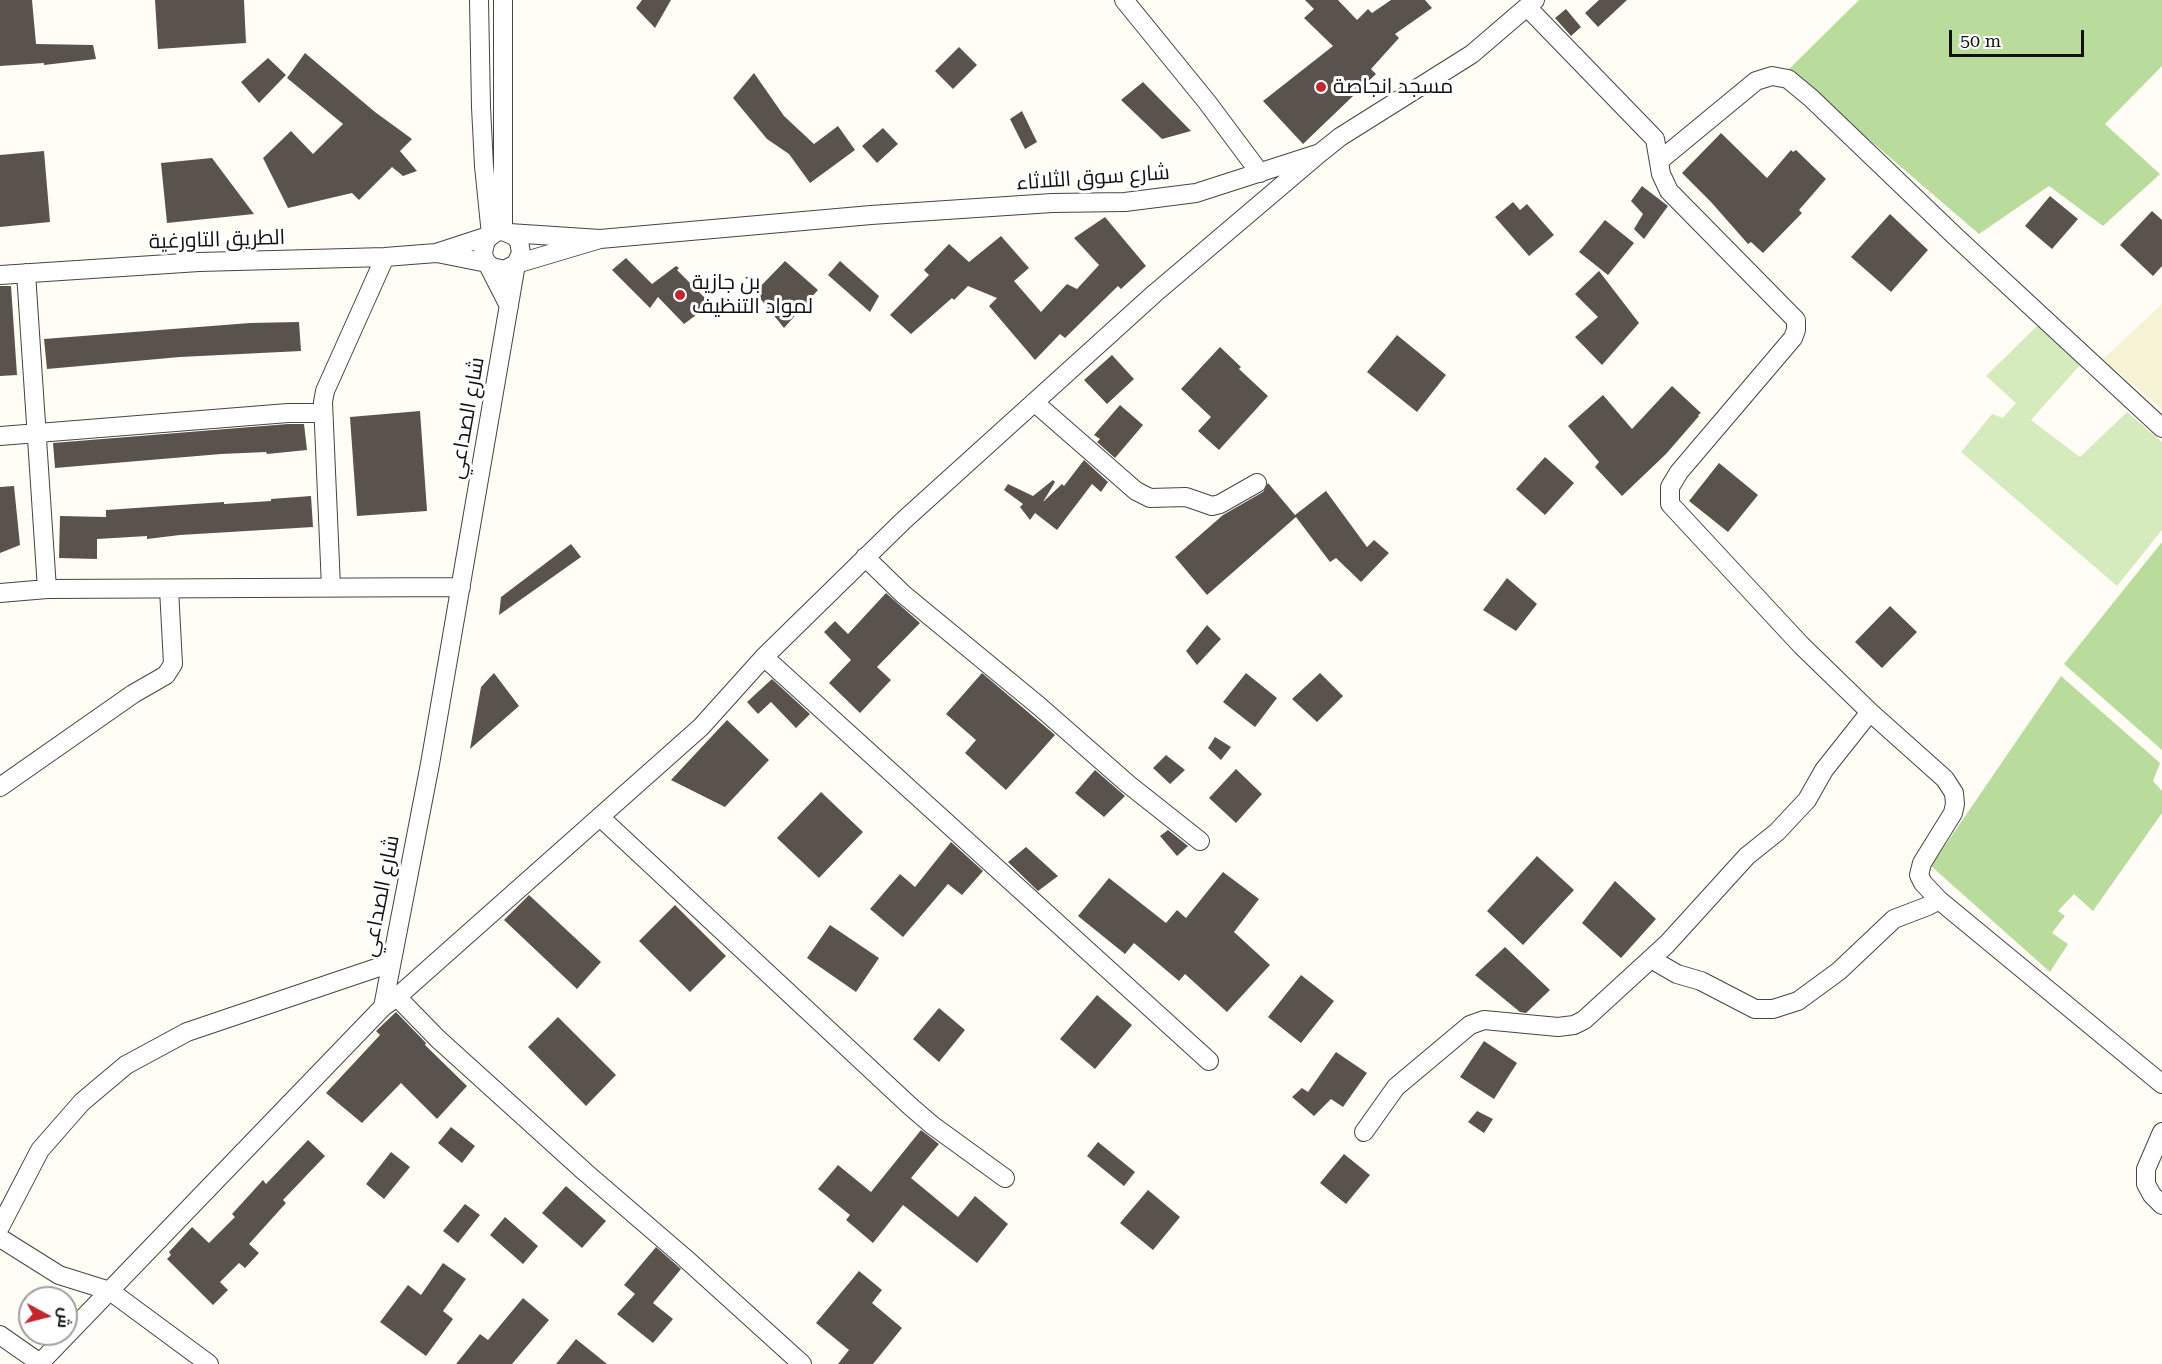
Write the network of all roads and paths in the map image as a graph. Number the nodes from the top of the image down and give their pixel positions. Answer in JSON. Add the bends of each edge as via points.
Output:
{"nodes":[{"id":1,"x":479,"y":0,"type":"edge"},
{"id":2,"x":503,"y":0,"type":"edge"},
{"id":3,"x":1124,"y":0,"type":"edge"},
{"id":4,"x":1531,"y":3,"type":"edge"},
{"id":5,"x":1320,"y":153,"type":"junction"},
{"id":6,"x":1659,"y":161,"type":"junction"},
{"id":7,"x":1260,"y":173,"type":"junction"},
{"id":8,"x":501,"y":233,"type":"junction"},
{"id":9,"x":600,"y":239,"type":"junction"},
{"id":10,"x":436,"y":253,"type":"junction"},
{"id":11,"x":386,"y":257,"type":"junction"},
{"id":12,"x":487,"y":263,"type":"junction"},
{"id":13,"x":516,"y":264,"type":"junction"},
{"id":14,"x":26,"y":273,"type":"junction"},
{"id":15,"x":0,"y":275,"type":"edge"},
{"id":16,"x":509,"y":306,"type":"junction"},
{"id":17,"x":1034,"y":402,"type":"junction"},
{"id":18,"x":323,"y":413,"type":"junction"},
{"id":19,"x":2162,"y":428,"type":"edge"},
{"id":20,"x":37,"y":434,"type":"junction"},
{"id":21,"x":0,"y":436,"type":"edge"},
{"id":22,"x":1257,"y":483,"type":"dead end"},
{"id":23,"x":865,"y":557,"type":"junction"},
{"id":24,"x":331,"y":587,"type":"junction"},
{"id":25,"x":460,"y":587,"type":"junction"},
{"id":26,"x":46,"y":589,"type":"junction"},
{"id":27,"x":169,"y":589,"type":"junction"},
{"id":28,"x":0,"y":593,"type":"edge"},
{"id":29,"x":764,"y":657,"type":"junction"},
{"id":30,"x":1870,"y":712,"type":"junction"},
{"id":31,"x":0,"y":787,"type":"edge"},
{"id":32,"x":600,"y":817,"type":"junction"},
{"id":33,"x":1200,"y":841,"type":"dead end"},
{"id":34,"x":1939,"y":900,"type":"junction"},
{"id":35,"x":1651,"y":959,"type":"junction"},
{"id":36,"x":391,"y":963,"type":"junction"},
{"id":37,"x":390,"y":1002,"type":"junction"},
{"id":38,"x":1209,"y":1062,"type":"dead end"},
{"id":39,"x":2162,"y":1084,"type":"edge"},
{"id":40,"x":1364,"y":1132,"type":"dead end"},
{"id":41,"x":2162,"y":1132,"type":"edge"},
{"id":42,"x":1005,"y":1178,"type":"dead end"},
{"id":43,"x":2162,"y":1205,"type":"edge"},
{"id":44,"x":0,"y":1227,"type":"edge"},
{"id":45,"x":0,"y":1238,"type":"edge"},
{"id":46,"x":110,"y":1291,"type":"junction"},
{"id":47,"x":0,"y":1335,"type":"edge"},
{"id":48,"x":40,"y":1364,"type":"edge"},
{"id":49,"x":208,"y":1364,"type":"edge"},
{"id":50,"x":802,"y":1364,"type":"edge"}],
"edges":[{"from":1,"to":8,"type":"street","via":[[484,166]]},
{"from":2,"to":8,"type":"street"},
{"from":3,"to":7,"type":"street"},
{"from":4,"to":5,"type":"street","name":"شارع سوق الثلاثاء","via":[[1472,54]]},
{"from":4,"to":6,"type":"street","via":[[1655,139]]},
{"from":5,"to":7,"type":"street","name":"شارع سوق الثلاثاء"},
{"from":5,"to":17,"type":"street"},
{"from":6,"to":19,"type":"street","via":[[1756,81],[1772,75],[1788,80]]},
{"from":6,"to":30,"type":"street","via":[[1669,191],[1796,320],[1793,338],[1679,472],[1670,487],[1670,504],[1762,606]]},
{"from":7,"to":9,"type":"street","name":"شارع سوق الثلاثاء","via":[[1196,193],[1125,202],[871,215]]},
{"from":8,"to":9,"type":"street"},
{"from":8,"to":10,"type":"street"},
{"from":8,"to":12,"type":"street","via":[[483,245]]},
{"from":8,"to":13,"type":"street","via":[[514,236],[521,247]]},
{"from":9,"to":13,"type":"street"},
{"from":10,"to":11,"type":"street","name":"الطريق التاورغية"},
{"from":10,"to":12,"type":"street"},
{"from":11,"to":14,"type":"street","name":"الطريق التاورغية","via":[[199,262]]},
{"from":11,"to":18,"type":"street","via":[[325,391]]},
{"from":12,"to":13,"type":"street","via":[[504,270]]},
{"from":12,"to":16,"type":"street"},
{"from":13,"to":16,"type":"street","name":"شارع الصداعي"},
{"from":14,"to":15,"type":"street","name":"الطريق التاورغية"},
{"from":14,"to":20,"type":"street"},
{"from":16,"to":25,"type":"street","name":"شارع الصداعي"},
{"from":17,"to":22,"type":"street","via":[[1136,491],[1150,498],[1186,497],[1212,506]]},
{"from":17,"to":23,"type":"street"},
{"from":18,"to":20,"type":"street"},
{"from":18,"to":24,"type":"street"},
{"from":20,"to":21,"type":"street"},
{"from":20,"to":26,"type":"street"},
{"from":23,"to":29,"type":"street"},
{"from":23,"to":33,"type":"street","via":[[903,594]]},
{"from":24,"to":25,"type":"street"},
{"from":24,"to":27,"type":"street"},
{"from":25,"to":36,"type":"street","name":"شارع الصداعي"},
{"from":26,"to":27,"type":"street"},
{"from":26,"to":28,"type":"street"},
{"from":27,"to":31,"type":"street","via":[[173,664],[166,675]]},
{"from":29,"to":32,"type":"street","via":[[701,727]]},
{"from":29,"to":38,"type":"street"},
{"from":30,"to":34,"type":"street","via":[[1945,779],[1954,793],[1953,813],[1922,863],[1919,875]]},
{"from":30,"to":35,"type":"street","via":[[1824,770],[1807,800],[1747,856]]},
{"from":32,"to":37,"type":"street"},
{"from":32,"to":42,"type":"street","via":[[893,1092]]},
{"from":34,"to":35,"type":"street","via":[[1894,919],[1815,989],[1798,1001],[1773,1009],[1755,1009]]},
{"from":34,"to":39,"type":"street"},
{"from":35,"to":40,"type":"street","via":[[1574,1025],[1484,1020],[1470,1025],[1396,1087]]},
{"from":36,"to":37,"type":"street","name":"شارع الصداعي"},
{"from":36,"to":44,"type":"street","via":[[187,1032],[126,1065],[82,1102],[40,1150]]},
{"from":37,"to":46,"type":"street"},
{"from":37,"to":50,"type":"street","via":[[438,1039]]},
{"from":41,"to":43,"type":"street","via":[[2146,1169],[2145,1184]]},
{"from":45,"to":46,"type":"street","via":[[59,1275]]},
{"from":46,"to":48,"type":"street"},
{"from":46,"to":49,"type":"street"},
{"from":47,"to":48,"type":"street"}]}
